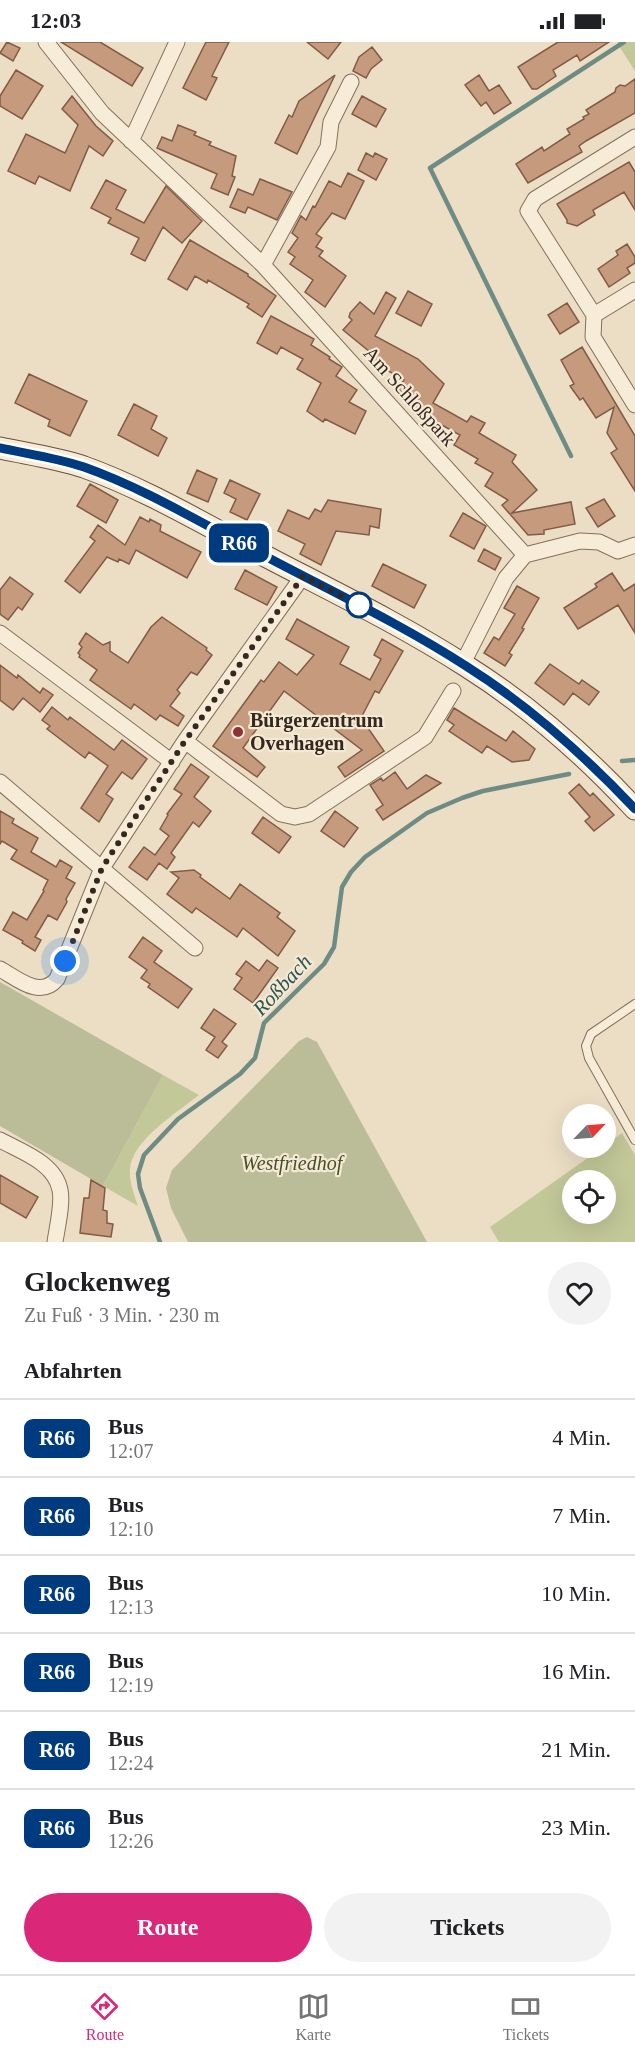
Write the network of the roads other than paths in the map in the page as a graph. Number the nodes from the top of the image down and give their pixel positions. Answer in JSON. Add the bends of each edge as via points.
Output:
{"nodes":[{"id":1,"x":46,"y":42,"type":"edge"},
{"id":2,"x":177,"y":42,"type":"edge"},
{"id":3,"x":351,"y":82,"type":"dead end"},
{"id":4,"x":635,"y":137,"type":"edge"},
{"id":5,"x":131,"y":141,"type":"junction"},
{"id":6,"x":263,"y":265,"type":"junction"},
{"id":7,"x":635,"y":290,"type":"edge"},
{"id":8,"x":594,"y":315,"type":"junction"},
{"id":9,"x":635,"y":405,"type":"edge"},
{"id":10,"x":0,"y":448,"type":"edge"},
{"id":11,"x":635,"y":545,"type":"edge"},
{"id":12,"x":525,"y":555,"type":"junction"},
{"id":13,"x":303,"y":576,"type":"junction"},
{"id":14,"x":0,"y":633,"type":"edge"},
{"id":15,"x":467,"y":666,"type":"junction"},
{"id":16,"x":453,"y":691,"type":"dead end"},
{"id":17,"x":185,"y":741,"type":"junction"},
{"id":18,"x":172,"y":762,"type":"junction"},
{"id":19,"x":0,"y":782,"type":"edge"},
{"id":20,"x":635,"y":809,"type":"edge"},
{"id":21,"x":102,"y":868,"type":"junction"},
{"id":22,"x":195,"y":948,"type":"dead end"},
{"id":23,"x":0,"y":969,"type":"edge"},
{"id":24,"x":635,"y":1004,"type":"edge"},
{"id":25,"x":0,"y":1140,"type":"edge"},
{"id":26,"x":635,"y":1140,"type":"edge"},
{"id":27,"x":56,"y":1242,"type":"edge"}],
"edges":[{"from":1,"to":5,"type":"street","name":"Am Schloßpark","via":[[102,113]]},
{"from":2,"to":5,"type":"street"},
{"from":3,"to":6,"type":"street","via":[[331,122],[328,147]]},
{"from":4,"to":8,"type":"street","via":[[535,199],[528,211]]},
{"from":5,"to":6,"type":"street","name":"Am Schloßpark"},
{"from":6,"to":12,"type":"street","name":"Am Schloßpark"},
{"from":7,"to":8,"type":"street"},
{"from":8,"to":9,"type":"street","via":[[592,337]]},
{"from":10,"to":13,"type":"main road","via":[[82,467],[126,484]]},
{"from":11,"to":12,"type":"street","via":[[618,551],[599,542],[580,541]]},
{"from":12,"to":15,"type":"street","via":[[507,578],[466,657]]},
{"from":13,"to":15,"type":"main road"},
{"from":13,"to":17,"type":"street"},
{"from":14,"to":18,"type":"street"},
{"from":15,"to":20,"type":"main road","via":[[583,757]]},
{"from":16,"to":17,"type":"street","via":[[425,736],[309,814],[295,817],[281,814]]},
{"from":17,"to":18,"type":"street"},
{"from":18,"to":21,"type":"street"},
{"from":19,"to":21,"type":"street"},
{"from":21,"to":22,"type":"street"},
{"from":21,"to":23,"type":"street","via":[[51,986],[33,987]]},
{"from":24,"to":26,"type":"lane","via":[[591,1034],[586,1046]]},
{"from":25,"to":27,"type":"street","via":[[54,1174],[61,1191]]}]}
